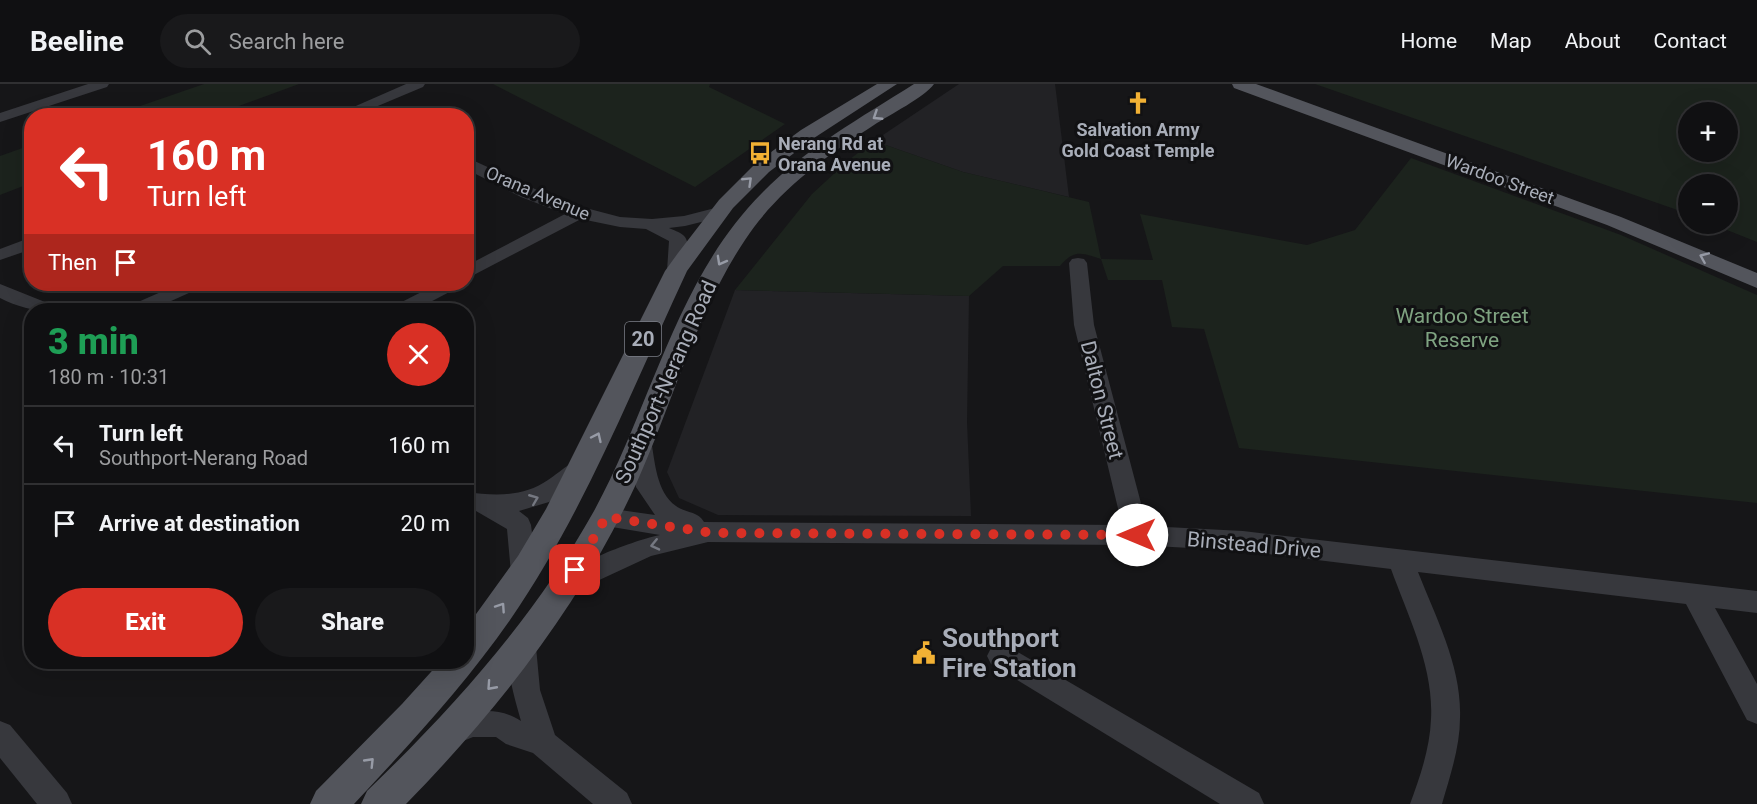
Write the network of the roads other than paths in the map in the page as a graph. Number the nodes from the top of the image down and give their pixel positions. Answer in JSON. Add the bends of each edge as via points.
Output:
{"nodes":[{"id":1,"x":102,"y":84,"type":"edge"},
{"id":2,"x":418,"y":84,"type":"edge"},
{"id":3,"x":890,"y":84,"type":"edge"},
{"id":4,"x":926,"y":84,"type":"edge"},
{"id":5,"x":1240,"y":84,"type":"edge"},
{"id":6,"x":1273,"y":84,"type":"edge"},
{"id":7,"x":30,"y":108,"type":"edge"},
{"id":8,"x":370,"y":108,"type":"edge"},
{"id":9,"x":24,"y":110,"type":"edge"},
{"id":10,"x":0,"y":118,"type":"edge"},
{"id":11,"x":474,"y":166,"type":"edge"},
{"id":12,"x":719,"y":212,"type":"junction"},
{"id":13,"x":577,"y":214,"type":"junction"},
{"id":14,"x":646,"y":225,"type":"junction"},
{"id":15,"x":24,"y":245,"type":"edge"},
{"id":16,"x":0,"y":255,"type":"edge"},
{"id":17,"x":1757,"y":262,"type":"edge"},
{"id":18,"x":1078,"y":263,"type":"dead end"},
{"id":19,"x":474,"y":270,"type":"edge"},
{"id":20,"x":676,"y":271,"type":"junction"},
{"id":21,"x":1757,"y":281,"type":"edge"},
{"id":22,"x":0,"y":290,"type":"edge"},
{"id":23,"x":178,"y":291,"type":"edge"},
{"id":24,"x":437,"y":291,"type":"edge"},
{"id":25,"x":27,"y":303,"type":"edge"},
{"id":26,"x":151,"y":303,"type":"edge"},
{"id":27,"x":414,"y":303,"type":"edge"},
{"id":28,"x":640,"y":440,"type":"junction"},
{"id":29,"x":584,"y":465,"type":"junction"},
{"id":30,"x":474,"y":502,"type":"edge"},
{"id":31,"x":474,"y":503,"type":"edge"},
{"id":32,"x":606,"y":517,"type":"junction"},
{"id":33,"x":712,"y":533,"type":"junction"},
{"id":34,"x":1137,"y":535,"type":"junction"},
{"id":35,"x":1401,"y":560,"type":"junction"},
{"id":36,"x":529,"y":565,"type":"junction"},
{"id":37,"x":567,"y":585,"type":"junction"},
{"id":38,"x":1694,"y":595,"type":"junction"},
{"id":39,"x":1757,"y":602,"type":"edge"},
{"id":40,"x":474,"y":643,"type":"edge"},
{"id":41,"x":522,"y":647,"type":"junction"},
{"id":42,"x":1001,"y":656,"type":"dead end"},
{"id":43,"x":454,"y":669,"type":"edge"},
{"id":44,"x":1757,"y":711,"type":"edge"},
{"id":45,"x":449,"y":732,"type":"junction"},
{"id":46,"x":0,"y":735,"type":"edge"},
{"id":47,"x":543,"y":744,"type":"junction"},
{"id":48,"x":56,"y":804,"type":"edge"},
{"id":49,"x":329,"y":804,"type":"edge"},
{"id":50,"x":380,"y":804,"type":"edge"},
{"id":51,"x":616,"y":804,"type":"edge"},
{"id":52,"x":1248,"y":804,"type":"edge"},
{"id":53,"x":1426,"y":804,"type":"edge"}],
"edges":[{"from":1,"to":7,"type":"street"},
{"from":2,"to":8,"type":"street"},
{"from":12,"to":3,"type":"main road","name":"Southport-Nerang Road","number":"20","one_way":true,"via":[[747,181],[783,152]]},
{"from":4,"to":28,"type":"main road","name":"Southport-Nerang Road","number":"20","one_way":true,"via":[[819,153],[751,216],[699,301]]},
{"from":21,"to":5,"type":"main road","name":"Wardoo Street","one_way":true,"via":[[1614,221]]},
{"from":6,"to":17,"type":"main road","name":"Wardoo Street","via":[[1629,209]]},
{"from":9,"to":10,"type":"street"},
{"from":11,"to":13,"type":"street","name":"Orana Avenue"},
{"from":12,"to":14,"type":"street","name":"Orana Avenue","via":[[682,224]]},
{"from":12,"to":20,"type":"main road","name":"Southport-Nerang Road","number":"20"},
{"from":13,"to":14,"type":"street","name":"Orana Avenue"},
{"from":13,"to":19,"type":"street"},
{"from":14,"to":20,"type":"street","name":"Orana Avenue","via":[[677,238]]},
{"from":15,"to":16,"type":"street"},
{"from":18,"to":34,"type":"street","name":"Dalton Street","via":[[1084,326]]},
{"from":29,"to":20,"type":"main road","name":"Southport-Nerang Road","number":"20","one_way":true},
{"from":22,"to":25,"type":"street"},
{"from":23,"to":26,"type":"street"},
{"from":24,"to":27,"type":"street"},
{"from":28,"to":32,"type":"main road","name":"Southport-Nerang Road","number":"20"},
{"from":28,"to":33,"type":"street","name":"Binstead Drive","via":[[648,488],[666,512]]},
{"from":30,"to":29,"type":"street","one_way":true,"via":[[529,501],[561,484]]},
{"from":29,"to":36,"type":"main road","name":"Southport-Nerang Road","number":"20"},
{"from":31,"to":36,"type":"street","via":[[519,525],[521,551]]},
{"from":32,"to":33,"type":"street","name":"Binstead Drive"},
{"from":32,"to":36,"type":"main road","via":[[578,523]]},
{"from":32,"to":37,"type":"main road","name":"Southport-Nerang Road","number":"20"},
{"from":33,"to":34,"type":"street","name":"Binstead Drive"},
{"from":33,"to":37,"type":"street","name":"Binstead Drive","one_way":true,"via":[[647,547]]},
{"from":34,"to":35,"type":"street","name":"Binstead Drive","via":[[1244,541]]},
{"from":35,"to":38,"type":"street","name":"Binstead Drive"},
{"from":35,"to":53,"type":"street","via":[[1443,677],[1447,717]]},
{"from":40,"to":36,"type":"main road","name":"Southport-Nerang Road","number":"20","one_way":true},
{"from":37,"to":41,"type":"main road","name":"Southport-Nerang Road","number":"20"},
{"from":38,"to":39,"type":"street","name":"Binstead Drive"},
{"from":38,"to":44,"type":"street"},
{"from":41,"to":45,"type":"main road","name":"Southport-Nerang Road","number":"20","one_way":true},
{"from":41,"to":47,"type":"street","via":[[526,690]]},
{"from":42,"to":52,"type":"street"},
{"from":49,"to":43,"type":"main road","one_way":true},
{"from":45,"to":47,"type":"street","via":[[487,722],[501,724]]},
{"from":45,"to":50,"type":"main road","name":"Southport-Nerang Road","number":"20"},
{"from":46,"to":48,"type":"street"},
{"from":47,"to":51,"type":"street"}]}
